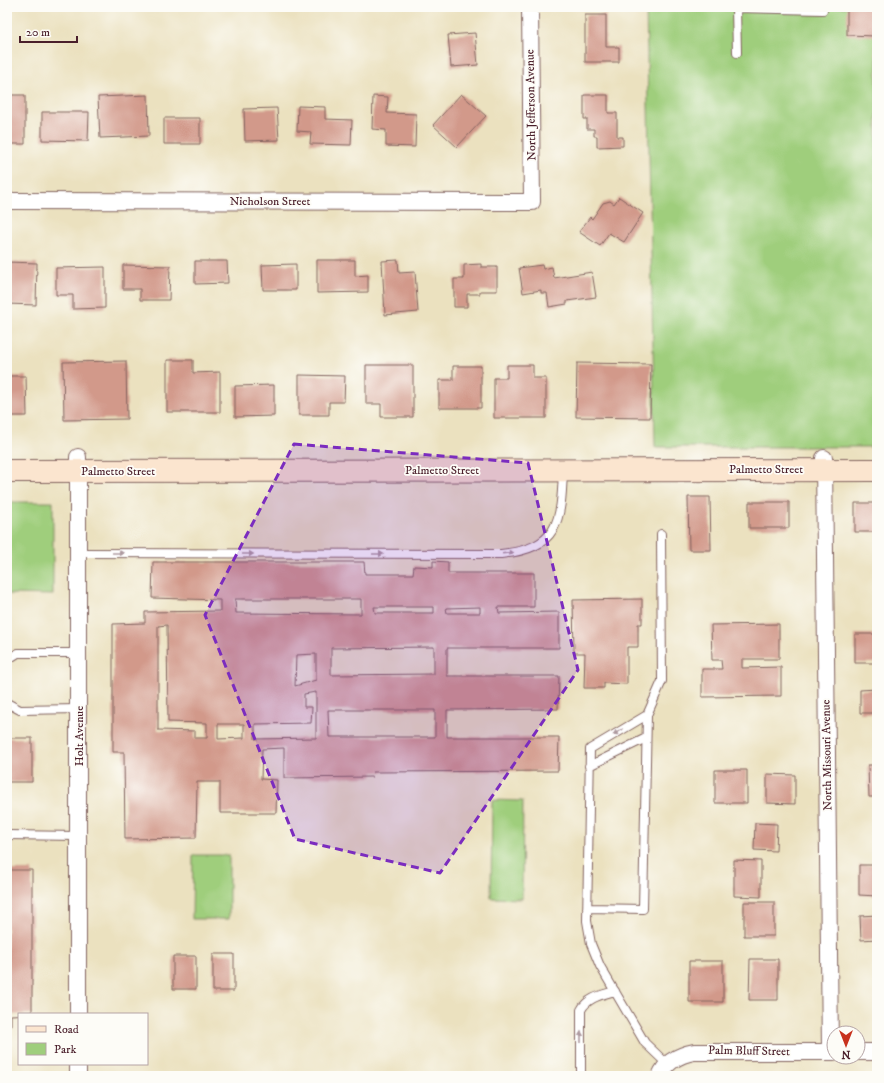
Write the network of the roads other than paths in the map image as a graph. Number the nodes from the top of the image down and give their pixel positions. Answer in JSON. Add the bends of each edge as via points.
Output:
{"nodes":[{"id":1,"x":530,"y":7,"type":"edge"},
{"id":2,"x":736,"y":8,"type":"edge"},
{"id":3,"x":823,"y":10,"type":"dead end"},
{"id":4,"x":737,"y":53,"type":"dead end"},
{"id":5,"x":7,"y":201,"type":"edge"},
{"id":6,"x":532,"y":202,"type":"joint"},
{"id":7,"x":7,"y":457,"type":"edge"},
{"id":8,"x":877,"y":458,"type":"edge"},
{"id":9,"x":79,"y":464,"type":"junction"},
{"id":10,"x":824,"y":464,"type":"junction"},
{"id":11,"x":563,"y":470,"type":"junction"},
{"id":12,"x":877,"y":470,"type":"edge"},
{"id":13,"x":7,"y":471,"type":"edge"},
{"id":14,"x":662,"y":534,"type":"dead end"},
{"id":15,"x":79,"y":553,"type":"junction"},
{"id":16,"x":79,"y":652,"type":"junction"},
{"id":17,"x":7,"y":660,"type":"edge"},
{"id":18,"x":7,"y":703,"type":"edge"},
{"id":19,"x":79,"y":710,"type":"junction"},
{"id":20,"x":647,"y":716,"type":"junction"},
{"id":21,"x":646,"y":738,"type":"junction"},
{"id":22,"x":589,"y":766,"type":"junction"},
{"id":23,"x":7,"y":835,"type":"edge"},
{"id":24,"x":78,"y":836,"type":"junction"},
{"id":25,"x":587,"y":908,"type":"junction"},
{"id":26,"x":615,"y":991,"type":"junction"},
{"id":27,"x":78,"y":1013,"type":"edge"},
{"id":28,"x":832,"y":1025,"type":"edge"},
{"id":29,"x":826,"y":1052,"type":"edge"},
{"id":30,"x":866,"y":1052,"type":"edge"},
{"id":31,"x":877,"y":1052,"type":"edge"},
{"id":32,"x":78,"y":1065,"type":"edge"},
{"id":33,"x":664,"y":1070,"type":"edge"},
{"id":34,"x":78,"y":1076,"type":"edge"},
{"id":35,"x":581,"y":1076,"type":"edge"}],
"edges":[{"from":1,"to":6,"type":"street","name":"North Jefferson Avenue"},
{"from":2,"to":3,"type":"lane"},
{"from":2,"to":4,"type":"lane"},
{"from":5,"to":6,"type":"street","name":"Nicholson Street"},
{"from":7,"to":9,"type":"street","name":"Palmetto Street"},
{"from":8,"to":10,"type":"street","name":"Palmetto Street"},
{"from":9,"to":10,"type":"street","name":"Palmetto Street"},
{"from":9,"to":11,"type":"street","name":"Palmetto Street"},
{"from":9,"to":13,"type":"street","name":"Palmetto Street"},
{"from":9,"to":15,"type":"street","name":"Holt Avenue"},
{"from":10,"to":11,"type":"street","name":"Palmetto Street"},
{"from":10,"to":12,"type":"street","name":"Palmetto Street"},
{"from":10,"to":28,"type":"street","name":"North Missouri Avenue"},
{"from":15,"to":11,"type":"lane","one_way":true,"via":[[513,553],[537,545],[552,530],[560,512]]},
{"from":14,"to":20,"type":"lane","via":[[662,681]]},
{"from":15,"to":16,"type":"street","name":"Holt Avenue"},
{"from":16,"to":17,"type":"lane","via":[[18,653]]},
{"from":16,"to":19,"type":"street","name":"Holt Avenue"},
{"from":18,"to":19,"type":"lane","via":[[20,710]]},
{"from":19,"to":24,"type":"street","name":"Holt Avenue"},
{"from":20,"to":21,"type":"lane"},
{"from":20,"to":22,"type":"lane","one_way":true,"via":[[590,749]]},
{"from":21,"to":22,"type":"lane"},
{"from":21,"to":25,"type":"lane","via":[[643,909]]},
{"from":22,"to":25,"type":"lane"},
{"from":23,"to":24,"type":"lane"},
{"from":24,"to":27,"type":"street","name":"Holt Avenue"},
{"from":25,"to":26,"type":"lane","via":[[591,944]]},
{"from":26,"to":33,"type":"lane"},
{"from":35,"to":26,"type":"lane","one_way":true,"via":[[581,1010],[591,999]]},
{"from":29,"to":33,"type":"street","name":"Palm Bluff Street","via":[[704,1051],[675,1058]]},
{"from":30,"to":31,"type":"street"},
{"from":32,"to":34,"type":"street"}]}
